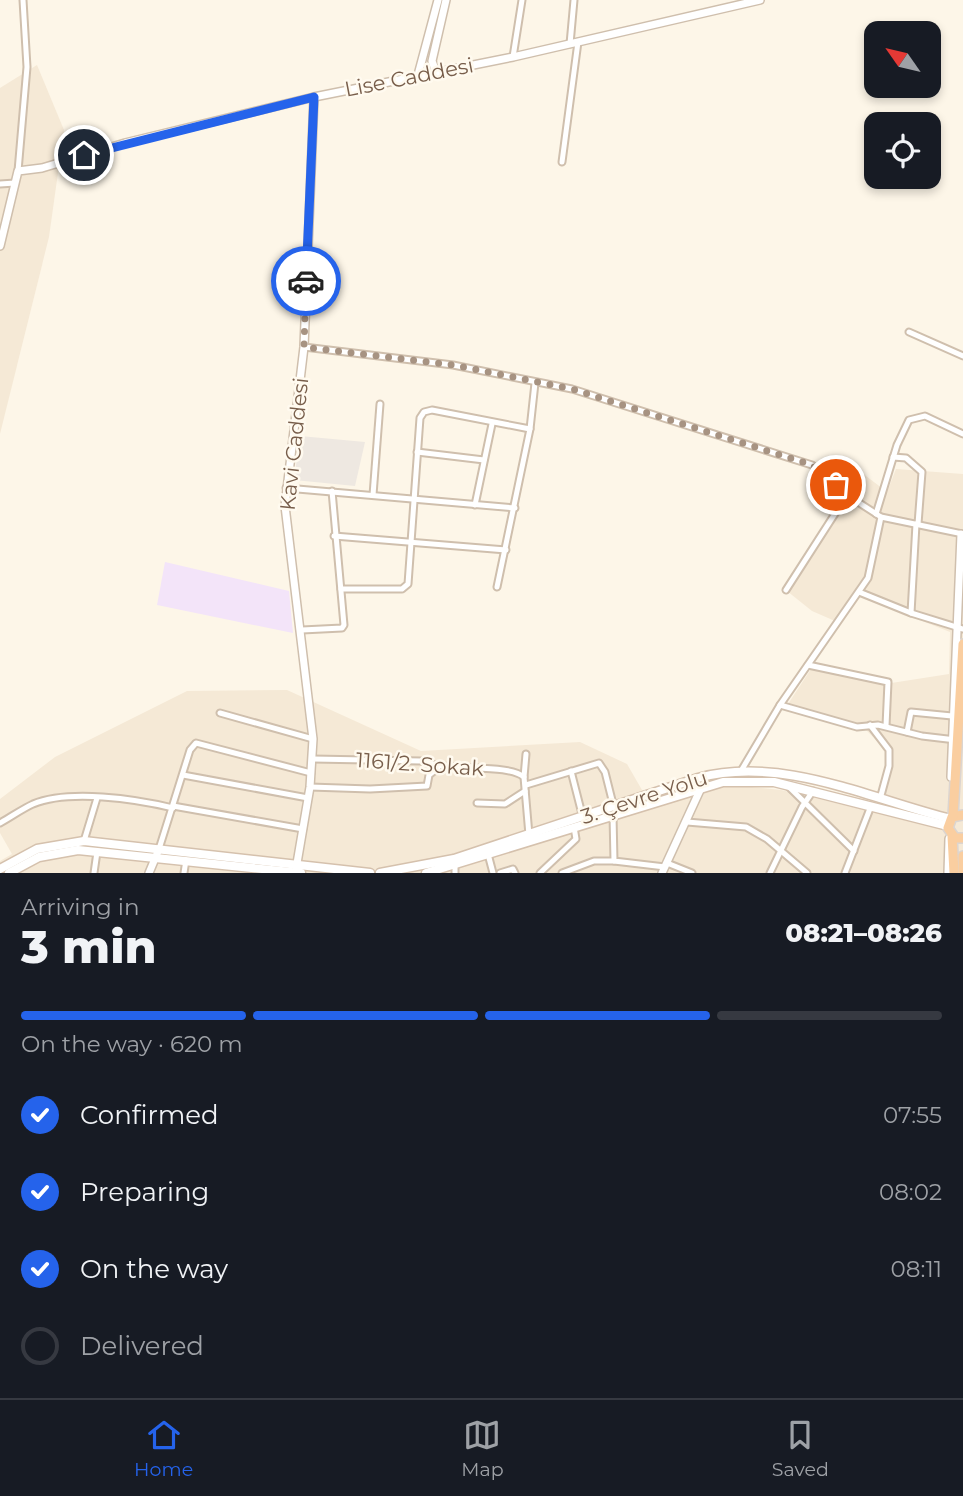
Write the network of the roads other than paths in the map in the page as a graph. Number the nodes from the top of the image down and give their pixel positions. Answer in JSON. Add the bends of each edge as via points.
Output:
{"nodes":[{"id":1,"x":23,"y":0,"type":"edge"},
{"id":2,"x":438,"y":0,"type":"edge"},
{"id":3,"x":446,"y":0,"type":"edge"},
{"id":4,"x":522,"y":0,"type":"edge"},
{"id":5,"x":574,"y":0,"type":"edge"},
{"id":6,"x":760,"y":0,"type":"edge"},
{"id":7,"x":574,"y":43,"type":"junction"},
{"id":8,"x":513,"y":57,"type":"junction"},
{"id":9,"x":436,"y":72,"type":"junction"},
{"id":10,"x":418,"y":75,"type":"junction"},
{"id":11,"x":314,"y":97,"type":"junction"},
{"id":12,"x":562,"y":162,"type":"dead end"},
{"id":13,"x":18,"y":171,"type":"junction"},
{"id":14,"x":15,"y":183,"type":"junction"},
{"id":15,"x":0,"y":184,"type":"edge"},
{"id":16,"x":0,"y":246,"type":"edge"},
{"id":17,"x":909,"y":332,"type":"dead end"},
{"id":18,"x":304,"y":347,"type":"junction"},
{"id":19,"x":963,"y":356,"type":"edge"},
{"id":20,"x":535,"y":383,"type":"junction"},
{"id":21,"x":380,"y":404,"type":"dead end"},
{"id":22,"x":492,"y":424,"type":"junction"},
{"id":23,"x":530,"y":429,"type":"junction"},
{"id":24,"x":963,"y":433,"type":"edge"},
{"id":25,"x":417,"y":452,"type":"junction"},
{"id":26,"x":893,"y":457,"type":"junction"},
{"id":27,"x":484,"y":460,"type":"junction"},
{"id":28,"x":286,"y":488,"type":"junction"},
{"id":29,"x":332,"y":491,"type":"junction"},
{"id":30,"x":373,"y":495,"type":"junction"},
{"id":31,"x":846,"y":495,"type":"junction"},
{"id":32,"x":414,"y":499,"type":"junction"},
{"id":33,"x":475,"y":505,"type":"junction"},
{"id":34,"x":515,"y":508,"type":"junction"},
{"id":35,"x":878,"y":516,"type":"junction"},
{"id":36,"x":917,"y":524,"type":"junction"},
{"id":37,"x":962,"y":534,"type":"edge"},
{"id":38,"x":334,"y":536,"type":"junction"},
{"id":39,"x":411,"y":542,"type":"junction"},
{"id":40,"x":506,"y":550,"type":"junction"},
{"id":41,"x":497,"y":587,"type":"dead end"},
{"id":42,"x":341,"y":589,"type":"junction"},
{"id":43,"x":786,"y":590,"type":"dead end"},
{"id":44,"x":859,"y":592,"type":"junction"},
{"id":45,"x":911,"y":613,"type":"junction"},
{"id":46,"x":959,"y":628,"type":"edge"},
{"id":47,"x":302,"y":630,"type":"junction"},
{"id":48,"x":963,"y":644,"type":"edge"},
{"id":49,"x":808,"y":665,"type":"junction"},
{"id":50,"x":780,"y":705,"type":"junction"},
{"id":51,"x":220,"y":713,"type":"dead end"},
{"id":52,"x":952,"y":716,"type":"junction"},
{"id":53,"x":870,"y":725,"type":"junction"},
{"id":54,"x":886,"y":726,"type":"junction"},
{"id":55,"x":907,"y":732,"type":"junction"},
{"id":56,"x":313,"y":739,"type":"junction"},
{"id":57,"x":955,"y":740,"type":"junction"},
{"id":58,"x":526,"y":754,"type":"dead end"},
{"id":59,"x":313,"y":759,"type":"junction"},
{"id":60,"x":438,"y":768,"type":"junction"},
{"id":61,"x":571,"y":771,"type":"junction"},
{"id":62,"x":741,"y":771,"type":"junction"},
{"id":63,"x":311,"y":773,"type":"junction"},
{"id":64,"x":957,"y":774,"type":"junction"},
{"id":65,"x":183,"y":775,"type":"junction"},
{"id":66,"x":524,"y":777,"type":"junction"},
{"id":67,"x":787,"y":785,"type":"junction"},
{"id":68,"x":702,"y":786,"type":"junction"},
{"id":69,"x":310,"y":787,"type":"junction"},
{"id":70,"x":526,"y":788,"type":"junction"},
{"id":71,"x":813,"y":791,"type":"junction"},
{"id":72,"x":963,"y":797,"type":"edge"},
{"id":73,"x":97,"y":798,"type":"junction"},
{"id":74,"x":308,"y":798,"type":"junction"},
{"id":75,"x":880,"y":799,"type":"junction"},
{"id":76,"x":477,"y":803,"type":"dead end"},
{"id":77,"x":803,"y":804,"type":"junction"},
{"id":78,"x":173,"y":807,"type":"junction"},
{"id":79,"x":870,"y":807,"type":"junction"},
{"id":80,"x":613,"y":811,"type":"junction"},
{"id":81,"x":583,"y":818,"type":"junction"},
{"id":82,"x":687,"y":822,"type":"junction"},
{"id":83,"x":0,"y":823,"type":"edge"},
{"id":84,"x":953,"y":823,"type":"edge"},
{"id":85,"x":574,"y":827,"type":"junction"},
{"id":86,"x":303,"y":829,"type":"junction"},
{"id":87,"x":529,"y":835,"type":"junction"},
{"id":88,"x":963,"y":838,"type":"edge"},
{"id":89,"x":84,"y":841,"type":"junction"},
{"id":90,"x":963,"y":847,"type":"edge"},
{"id":91,"x":97,"y":850,"type":"junction"},
{"id":92,"x":854,"y":850,"type":"junction"},
{"id":93,"x":784,"y":852,"type":"junction"},
{"id":94,"x":157,"y":853,"type":"junction"},
{"id":95,"x":488,"y":854,"type":"junction"},
{"id":96,"x":952,"y":856,"type":"junction"},
{"id":97,"x":963,"y":856,"type":"edge"},
{"id":98,"x":186,"y":860,"type":"junction"},
{"id":99,"x":614,"y":861,"type":"junction"},
{"id":100,"x":665,"y":867,"type":"edge"},
{"id":101,"x":0,"y":869,"type":"edge"},
{"id":102,"x":217,"y":869,"type":"edge"},
{"id":103,"x":455,"y":869,"type":"edge"},
{"id":104,"x":297,"y":871,"type":"edge"},
{"id":105,"x":9,"y":873,"type":"edge"},
{"id":106,"x":94,"y":873,"type":"edge"},
{"id":107,"x":149,"y":873,"type":"edge"},
{"id":108,"x":184,"y":873,"type":"edge"},
{"id":109,"x":370,"y":873,"type":"edge"},
{"id":110,"x":380,"y":873,"type":"edge"},
{"id":111,"x":426,"y":873,"type":"edge"},
{"id":112,"x":493,"y":873,"type":"edge"},
{"id":113,"x":500,"y":873,"type":"edge"},
{"id":114,"x":515,"y":873,"type":"edge"},
{"id":115,"x":540,"y":873,"type":"edge"},
{"id":116,"x":562,"y":873,"type":"edge"},
{"id":117,"x":692,"y":873,"type":"edge"},
{"id":118,"x":770,"y":873,"type":"edge"},
{"id":119,"x":807,"y":873,"type":"edge"},
{"id":120,"x":845,"y":873,"type":"edge"},
{"id":121,"x":947,"y":873,"type":"edge"},
{"id":122,"x":954,"y":873,"type":"edge"},
{"id":123,"x":963,"y":873,"type":"edge"}],
"edges":[{"from":1,"to":13,"type":"street","via":[[27,67]]},
{"from":2,"to":10,"type":"street"},
{"from":3,"to":9,"type":"street","via":[[432,61]]},
{"from":4,"to":8,"type":"street"},
{"from":5,"to":7,"type":"street"},
{"from":6,"to":7,"type":"street","name":"Lise Caddesi"},
{"from":7,"to":8,"type":"street","name":"Lise Caddesi"},
{"from":7,"to":12,"type":"street"},
{"from":8,"to":9,"type":"street","name":"Lise Caddesi"},
{"from":9,"to":10,"type":"street","name":"Lise Caddesi"},
{"from":10,"to":11,"type":"street","name":"Lise Caddesi"},
{"from":11,"to":13,"type":"street","name":"Lise Caddesi"},
{"from":11,"to":18,"type":"street","name":"Kavi Caddesi"},
{"from":13,"to":14,"type":"street"},
{"from":14,"to":15,"type":"street"},
{"from":14,"to":16,"type":"street"},
{"from":17,"to":19,"type":"street"},
{"from":18,"to":20,"type":"street","via":[[453,365]]},
{"from":18,"to":28,"type":"street","name":"Kavi Caddesi"},
{"from":20,"to":23,"type":"street"},
{"from":20,"to":31,"type":"street","via":[[572,389],[812,465]]},
{"from":21,"to":30,"type":"street"},
{"from":22,"to":23,"type":"street"},
{"from":22,"to":25,"type":"street","via":[[426,411],[420,418]]},
{"from":22,"to":27,"type":"street"},
{"from":23,"to":34,"type":"street"},
{"from":24,"to":26,"type":"street","via":[[925,416],[915,417],[905,425]]},
{"from":25,"to":27,"type":"street"},
{"from":25,"to":32,"type":"street"},
{"from":26,"to":35,"type":"street"},
{"from":26,"to":36,"type":"street","via":[[906,458],[922,472]]},
{"from":27,"to":33,"type":"street"},
{"from":28,"to":29,"type":"street"},
{"from":28,"to":47,"type":"street","name":"Kavi Caddesi","via":[[286,520]]},
{"from":29,"to":30,"type":"street"},
{"from":29,"to":38,"type":"street"},
{"from":30,"to":32,"type":"street"},
{"from":31,"to":35,"type":"street"},
{"from":31,"to":43,"type":"street"},
{"from":32,"to":33,"type":"street"},
{"from":32,"to":39,"type":"street"},
{"from":33,"to":34,"type":"street"},
{"from":34,"to":40,"type":"street"},
{"from":35,"to":36,"type":"street"},
{"from":35,"to":44,"type":"street","via":[[872,568]]},
{"from":36,"to":37,"type":"street"},
{"from":36,"to":45,"type":"street"},
{"from":37,"to":46,"type":"street"},
{"from":38,"to":39,"type":"street"},
{"from":38,"to":42,"type":"street"},
{"from":39,"to":40,"type":"street"},
{"from":39,"to":42,"type":"street","via":[[405,588]]},
{"from":40,"to":41,"type":"street"},
{"from":42,"to":47,"type":"street","via":[[342,628]]},
{"from":44,"to":45,"type":"street"},
{"from":44,"to":49,"type":"street"},
{"from":45,"to":46,"type":"street"},
{"from":46,"to":52,"type":"street"},
{"from":47,"to":56,"type":"street","name":"Kavi Caddesi"},
{"from":48,"to":57,"type":"highway"},
{"from":49,"to":50,"type":"street"},
{"from":49,"to":54,"type":"street","via":[[888,682]]},
{"from":50,"to":53,"type":"street","via":[[857,727]]},
{"from":50,"to":62,"type":"street"},
{"from":51,"to":56,"type":"street"},
{"from":52,"to":55,"type":"street","via":[[911,712]]},
{"from":52,"to":57,"type":"street"},
{"from":53,"to":54,"type":"street"},
{"from":53,"to":75,"type":"street","via":[[889,750]]},
{"from":54,"to":55,"type":"street"},
{"from":55,"to":57,"type":"street"},
{"from":56,"to":59,"type":"street","name":"Kavi Caddesi"},
{"from":57,"to":64,"type":"highway"},
{"from":57,"to":84,"type":"street"},
{"from":58,"to":66,"type":"street"},
{"from":59,"to":60,"type":"street","name":"1161/2. Sokak","via":[[397,759]]},
{"from":59,"to":63,"type":"street","name":"Kavi Caddesi"},
{"from":60,"to":66,"type":"street","name":"1161/2. Sokak","via":[[512,770]]},
{"from":60,"to":69,"type":"street","via":[[429,775],[427,786]]},
{"from":61,"to":70,"type":"street"},
{"from":61,"to":80,"type":"street","via":[[602,765]]},
{"from":61,"to":81,"type":"street"},
{"from":62,"to":75,"type":"main road","name":"3. Çevre Yolu","via":[[777,772]]},
{"from":62,"to":80,"type":"main road","name":"3. Çevre Yolu","via":[[702,777]]},
{"from":63,"to":65,"type":"street","via":[[196,743]]},
{"from":63,"to":69,"type":"street","name":"Kavi Caddesi"},
{"from":64,"to":72,"type":"highway","via":[[959,796]]},
{"from":64,"to":84,"type":"highway"},
{"from":65,"to":74,"type":"street"},
{"from":65,"to":78,"type":"street"},
{"from":66,"to":70,"type":"street"},
{"from":67,"to":68,"type":"main road","name":"3. Çevre Yolu","via":[[749,780]]},
{"from":67,"to":71,"type":"main road","name":"3. Çevre Yolu"},
{"from":67,"to":77,"type":"street"},
{"from":68,"to":80,"type":"main road","name":"3. Çevre Yolu"},
{"from":68,"to":82,"type":"street"},
{"from":69,"to":74,"type":"street","name":"Kavi Caddesi"},
{"from":70,"to":76,"type":"street","via":[[505,804]]},
{"from":70,"to":87,"type":"street"},
{"from":71,"to":77,"type":"street"},
{"from":71,"to":79,"type":"main road","name":"3. Çevre Yolu"},
{"from":73,"to":78,"type":"street"},
{"from":73,"to":83,"type":"street","via":[[34,804]]},
{"from":73,"to":89,"type":"street"},
{"from":74,"to":86,"type":"street","name":"Kavi Caddesi"},
{"from":75,"to":84,"type":"main road","name":"3. Çevre Yolu"},
{"from":77,"to":92,"type":"street"},
{"from":77,"to":93,"type":"street"},
{"from":78,"to":86,"type":"street"},
{"from":78,"to":94,"type":"street"},
{"from":79,"to":84,"type":"main road","name":"3. Çevre Yolu"},
{"from":79,"to":92,"type":"street"},
{"from":80,"to":81,"type":"main road","name":"3. Çevre Yolu"},
{"from":80,"to":85,"type":"main road","name":"3. Çevre Yolu"},
{"from":80,"to":99,"type":"street"},
{"from":81,"to":87,"type":"main road","name":"3. Çevre Yolu"},
{"from":82,"to":93,"type":"street","via":[[746,827]]},
{"from":82,"to":100,"type":"street"},
{"from":84,"to":88,"type":"highway"},
{"from":84,"to":96,"type":"highway"},
{"from":84,"to":121,"type":"street"},
{"from":85,"to":95,"type":"main road","name":"3. Çevre Yolu"},
{"from":85,"to":115,"type":"street","via":[[576,839]]},
{"from":86,"to":104,"type":"street","name":"Kavi Caddesi"},
{"from":87,"to":110,"type":"main road","name":"3. Çevre Yolu","via":[[454,859]]},
{"from":89,"to":94,"type":"main road"},
{"from":89,"to":101,"type":"main road","via":[[37,849]]},
{"from":90,"to":96,"type":"highway","via":[[958,846]]},
{"from":91,"to":94,"type":"main road"},
{"from":91,"to":105,"type":"main road","via":[[46,855]]},
{"from":91,"to":106,"type":"street"},
{"from":92,"to":120,"type":"street"},
{"from":93,"to":118,"type":"street"},
{"from":93,"to":119,"type":"street"},
{"from":94,"to":98,"type":"main road"},
{"from":94,"to":104,"type":"main road"},
{"from":94,"to":107,"type":"street"},
{"from":95,"to":103,"type":"main road","name":"3. Çevre Yolu"},
{"from":95,"to":112,"type":"street"},
{"from":96,"to":122,"type":"highway"},
{"from":97,"to":123,"type":"highway"},
{"from":98,"to":102,"type":"main road"},
{"from":98,"to":108,"type":"street"},
{"from":99,"to":100,"type":"street"},
{"from":99,"to":116,"type":"street","via":[[594,861]]},
{"from":100,"to":117,"type":"street"},
{"from":102,"to":104,"type":"main road"},
{"from":103,"to":111,"type":"main road","name":"3. Çevre Yolu"},
{"from":104,"to":109,"type":"main road"},
{"from":113,"to":114,"type":"street","via":[[513,869]]}]}
